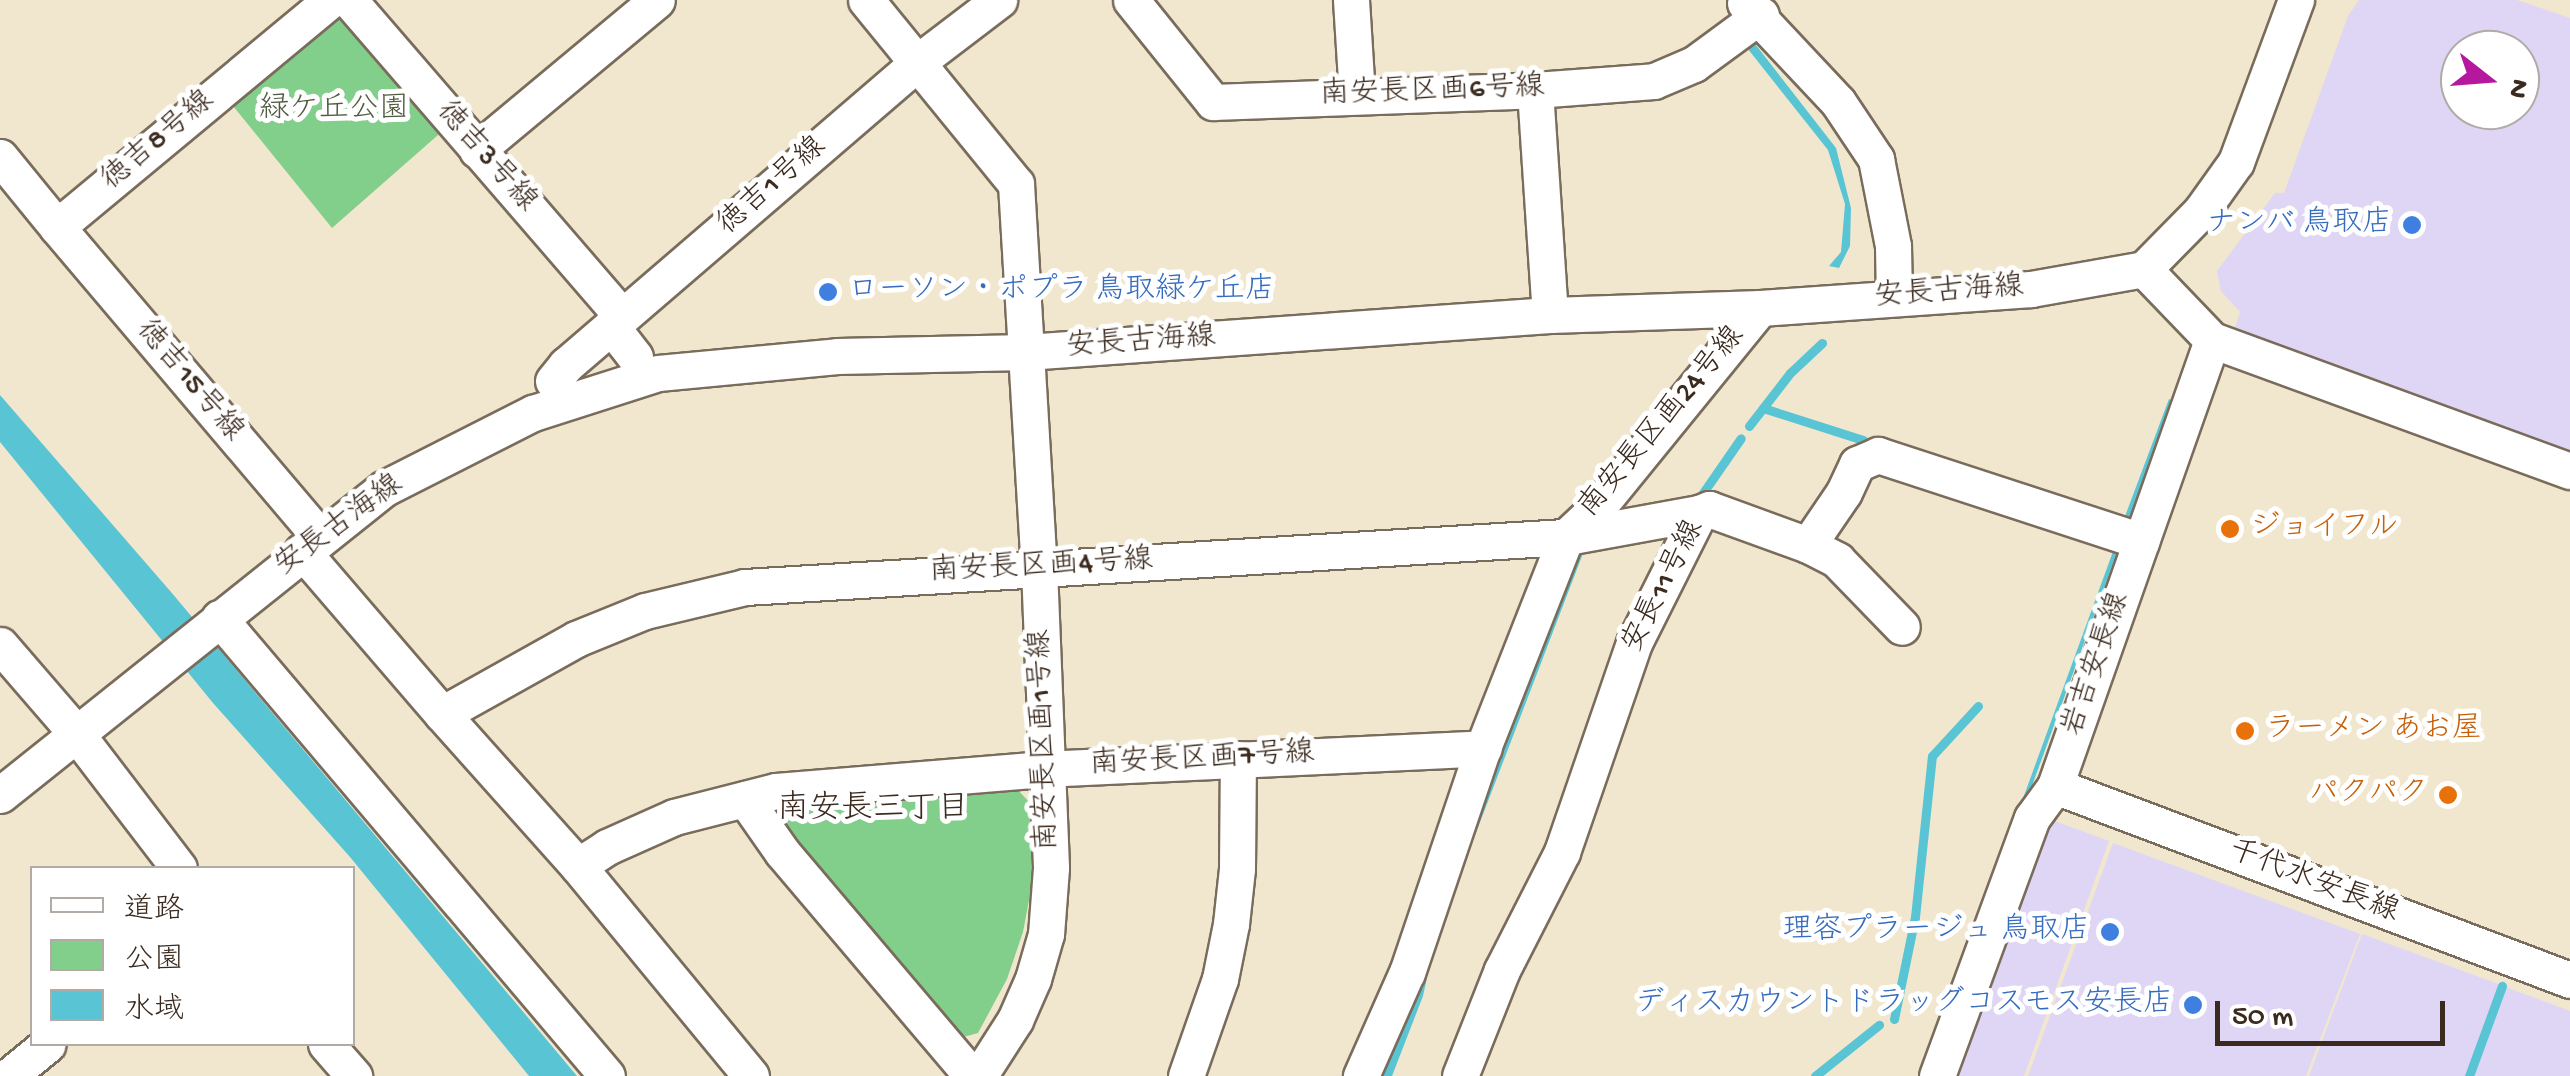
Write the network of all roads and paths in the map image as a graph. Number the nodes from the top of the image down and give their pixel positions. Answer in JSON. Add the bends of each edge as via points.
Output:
{"nodes":[{"id":1,"x":330,"y":0,"type":"edge"},
{"id":2,"x":348,"y":0,"type":"edge"},
{"id":3,"x":656,"y":0,"type":"edge"},
{"id":4,"x":866,"y":0,"type":"edge"},
{"id":5,"x":999,"y":0,"type":"edge"},
{"id":6,"x":1132,"y":0,"type":"edge"},
{"id":7,"x":1351,"y":0,"type":"edge"},
{"id":8,"x":2296,"y":0,"type":"edge"},
{"id":9,"x":1751,"y":7,"type":"edge"},
{"id":10,"x":919,"y":61,"type":"junction"},
{"id":11,"x":1535,"y":90,"type":"junction"},
{"id":12,"x":1358,"y":96,"type":"junction"},
{"id":13,"x":477,"y":150,"type":"junction"},
{"id":14,"x":0,"y":157,"type":"edge"},
{"id":15,"x":57,"y":227,"type":"junction"},
{"id":16,"x":2144,"y":269,"type":"junction"},
{"id":17,"x":1894,"y":297,"type":"junction"},
{"id":18,"x":1760,"y":308,"type":"junction"},
{"id":19,"x":1550,"y":316,"type":"junction"},
{"id":20,"x":616,"y":321,"type":"junction"},
{"id":21,"x":2212,"y":340,"type":"junction"},
{"id":22,"x":1026,"y":352,"type":"junction"},
{"id":23,"x":635,"y":356,"type":"dead end"},
{"id":24,"x":553,"y":381,"type":"dead end"},
{"id":25,"x":2570,"y":471,"type":"edge"},
{"id":26,"x":1699,"y":512,"type":"junction"},
{"id":27,"x":1566,"y":537,"type":"junction"},
{"id":28,"x":2141,"y":541,"type":"junction"},
{"id":29,"x":311,"y":544,"type":"junction"},
{"id":30,"x":1808,"y":546,"type":"junction"},
{"id":31,"x":1039,"y":568,"type":"junction"},
{"id":32,"x":213,"y":622,"type":"junction"},
{"id":33,"x":1902,"y":627,"type":"dead end"},
{"id":34,"x":0,"y":645,"type":"edge"},
{"id":35,"x":442,"y":714,"type":"junction"},
{"id":36,"x":75,"y":732,"type":"junction"},
{"id":37,"x":1483,"y":748,"type":"junction"},
{"id":38,"x":1238,"y":760,"type":"junction"},
{"id":39,"x":1044,"y":769,"type":"junction"},
{"id":40,"x":2055,"y":786,"type":"junction"},
{"id":41,"x":0,"y":795,"type":"edge"},
{"id":42,"x":746,"y":799,"type":"junction"},
{"id":43,"x":177,"y":866,"type":"edge"},
{"id":44,"x":578,"y":866,"type":"junction"},
{"id":45,"x":2570,"y":980,"type":"edge"},
{"id":46,"x":46,"y":1046,"type":"edge"},
{"id":47,"x":328,"y":1046,"type":"edge"},
{"id":48,"x":351,"y":1075,"type":"edge"},
{"id":49,"x":8,"y":1076,"type":"edge"},
{"id":50,"x":608,"y":1076,"type":"edge"},
{"id":51,"x":750,"y":1076,"type":"edge"},
{"id":52,"x":975,"y":1076,"type":"edge"},
{"id":53,"x":1186,"y":1076,"type":"edge"},
{"id":54,"x":1361,"y":1076,"type":"edge"},
{"id":55,"x":1460,"y":1076,"type":"edge"},
{"id":56,"x":1937,"y":1076,"type":"edge"}],
"edges":[{"from":1,"to":15,"type":"street","name":"徳吉8号線"},
{"from":2,"to":13,"type":"street","name":"徳吉3号線"},
{"from":3,"to":13,"type":"street"},
{"from":4,"to":10,"type":"street","name":"南安長区画1号線"},
{"from":5,"to":10,"type":"street","name":"徳吉1号線"},
{"from":6,"to":12,"type":"street","name":"南安長区画6号線","via":[[1212,102]]},
{"from":7,"to":12,"type":"street"},
{"from":8,"to":16,"type":"street","via":[[2236,162],[2202,211]]},
{"from":9,"to":11,"type":"street","name":"南安長区画6号線","via":[[1694,64],[1654,80]]},
{"from":9,"to":17,"type":"street","via":[[1838,102],[1876,159],[1894,246]]},
{"from":10,"to":20,"type":"street","name":"徳吉1号線"},
{"from":10,"to":22,"type":"street","name":"南安長区画1号線","via":[[1016,184]]},
{"from":11,"to":12,"type":"street","name":"南安長区画6号線"},
{"from":11,"to":19,"type":"street"},
{"from":13,"to":20,"type":"street","name":"徳吉3号線"},
{"from":14,"to":15,"type":"street"},
{"from":15,"to":29,"type":"street","name":"徳吉15号線"},
{"from":16,"to":17,"type":"street","name":"安長古海線","via":[[2031,289]]},
{"from":16,"to":21,"type":"street"},
{"from":17,"to":18,"type":"street","name":"安長古海線"},
{"from":18,"to":19,"type":"street","name":"安長古海線"},
{"from":18,"to":27,"type":"street","name":"南安長区画24号線","via":[[1599,506]]},
{"from":19,"to":22,"type":"street","name":"安長古海線"},
{"from":20,"to":23,"type":"street","name":"徳吉3号線"},
{"from":20,"to":24,"type":"street","name":"徳吉1号線"},
{"from":21,"to":25,"type":"street"},
{"from":21,"to":28,"type":"street","name":"岩吉安長線"},
{"from":22,"to":29,"type":"street","name":"安長古海線","via":[[837,356],[658,373],[533,413],[385,488]]},
{"from":22,"to":31,"type":"street","name":"南安長区画1号線"},
{"from":26,"to":27,"type":"street","name":"南安長区画4号線"},
{"from":26,"to":30,"type":"street","name":"安長11号線","via":[[1709,509]]},
{"from":26,"to":55,"type":"street","name":"安長11号線","via":[[1634,643],[1562,852],[1502,970]]},
{"from":27,"to":31,"type":"street","name":"南安長区画4号線"},
{"from":27,"to":37,"type":"street"},
{"from":28,"to":30,"type":"street","via":[[1878,455],[1858,464]]},
{"from":28,"to":40,"type":"street","name":"岩吉安長線"},
{"from":29,"to":32,"type":"street","name":"安長古海線"},
{"from":29,"to":35,"type":"street","name":"徳吉15号線"},
{"from":30,"to":33,"type":"street","name":"安長11号線","via":[[1837,560]]},
{"from":31,"to":35,"type":"street","name":"南安長区画4号線","via":[[794,582],[699,596],[576,639]]},
{"from":31,"to":39,"type":"street","name":"南安長区画1号線"},
{"from":32,"to":36,"type":"street","name":"安長古海線"},
{"from":32,"to":50,"type":"street"},
{"from":34,"to":36,"type":"street"},
{"from":35,"to":44,"type":"street"},
{"from":36,"to":41,"type":"street"},
{"from":36,"to":43,"type":"street"},
{"from":37,"to":38,"type":"street","name":"南安長区画7号線"},
{"from":37,"to":54,"type":"street","via":[[1407,972]]},
{"from":38,"to":39,"type":"street","name":"南安長区画7号線"},
{"from":38,"to":53,"type":"street","via":[[1230,924],[1220,979]]},
{"from":39,"to":42,"type":"street","name":"南安長区画7号線","via":[[776,790]]},
{"from":39,"to":52,"type":"street","name":"南安長区画1号線","via":[[1051,868],[1046,934],[1014,1020]]},
{"from":40,"to":45,"type":"street","name":"千代水安長線"},
{"from":40,"to":56,"type":"street","name":"岩吉安長線","via":[[2032,818]]},
{"from":42,"to":44,"type":"street","name":"南安長区画7号線","via":[[674,817]]},
{"from":42,"to":52,"type":"street","via":[[782,852]]},
{"from":44,"to":51,"type":"street"},
{"from":46,"to":49,"type":"street"},
{"from":47,"to":48,"type":"street"}]}
